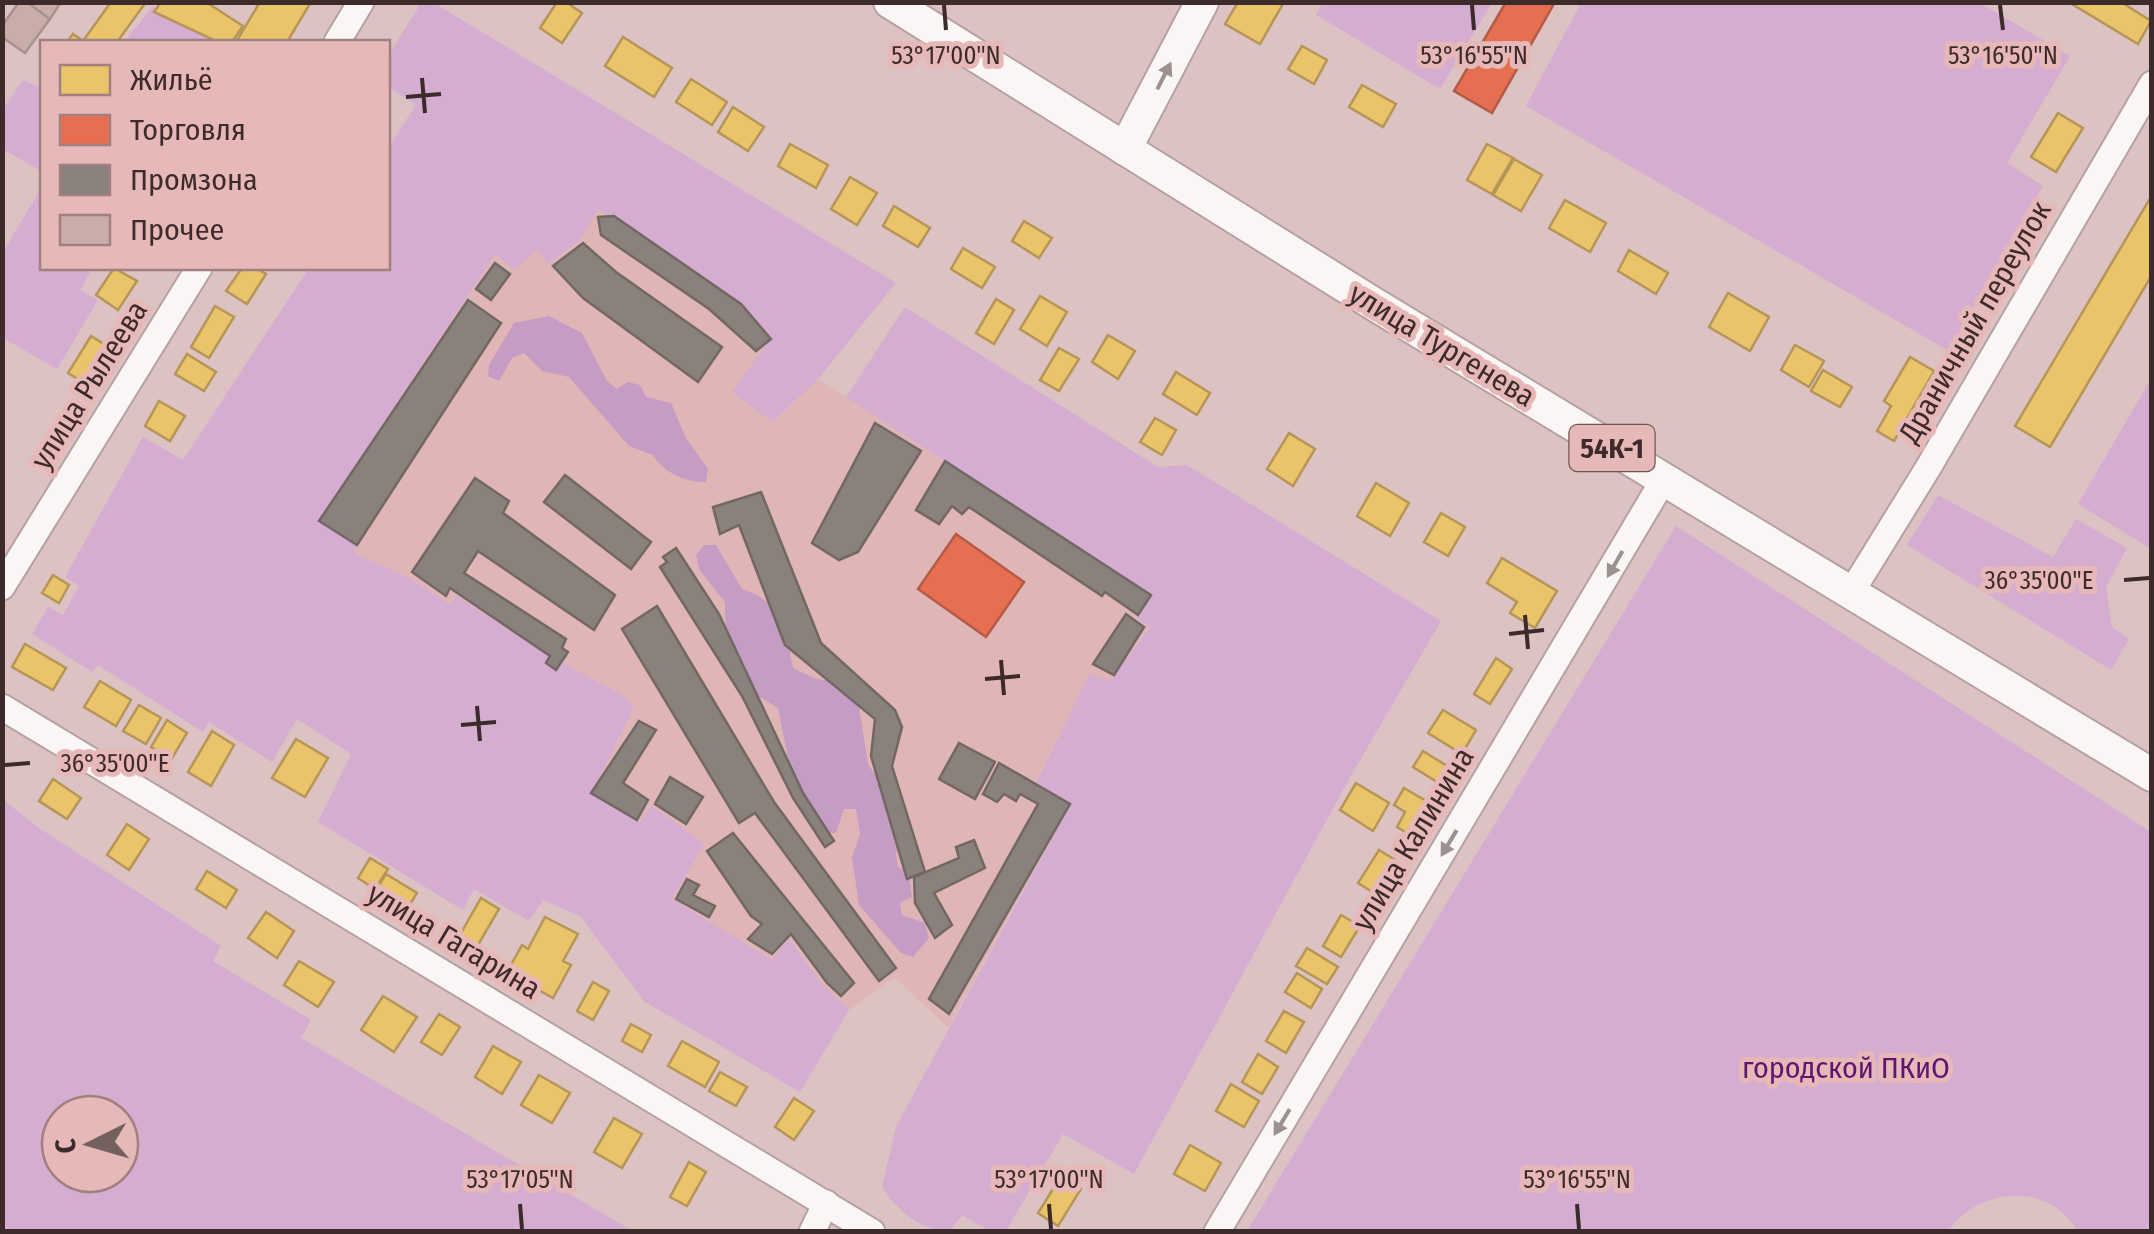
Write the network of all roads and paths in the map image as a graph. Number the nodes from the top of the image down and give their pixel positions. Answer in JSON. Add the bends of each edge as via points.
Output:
{"nodes":[{"id":1,"x":362,"y":2,"type":"edge"},
{"id":2,"x":890,"y":2,"type":"edge"},
{"id":3,"x":1202,"y":2,"type":"edge"},
{"id":4,"x":338,"y":40,"type":"edge"},
{"id":5,"x":2152,"y":84,"type":"edge"},
{"id":6,"x":1124,"y":149,"type":"junction"},
{"id":7,"x":198,"y":270,"type":"edge"},
{"id":8,"x":1664,"y":479,"type":"junction"},
{"id":9,"x":2,"y":588,"type":"edge"},
{"id":10,"x":1852,"y":591,"type":"junction"},
{"id":11,"x":2,"y":707,"type":"edge"},
{"id":12,"x":2152,"y":774,"type":"edge"},
{"id":13,"x":826,"y":1204,"type":"junction"},
{"id":14,"x":812,"y":1232,"type":"edge"},
{"id":15,"x":872,"y":1232,"type":"edge"},
{"id":16,"x":1217,"y":1232,"type":"edge"}],
"edges":[{"from":1,"to":4,"type":"street"},
{"from":2,"to":6,"type":"main road","name":"улица Тургенева","number":"54К-1"},
{"from":6,"to":3,"type":"main road","one_way":true},
{"from":5,"to":10,"type":"street","name":"Драничный переулок"},
{"from":6,"to":8,"type":"main road","name":"улица Тургенева","number":"54К-1"},
{"from":7,"to":9,"type":"street","name":"улица Рылеева"},
{"from":8,"to":10,"type":"main road","name":"улица Тургенева","number":"54К-1"},
{"from":8,"to":16,"type":"street","name":"улица Калинина","one_way":true},
{"from":10,"to":12,"type":"main road","name":"улица Тургенева","number":"54К-1"},
{"from":11,"to":13,"type":"street","name":"улица Гагарина"},
{"from":13,"to":14,"type":"street"},
{"from":13,"to":15,"type":"street","name":"улица Гагарина"}]}
